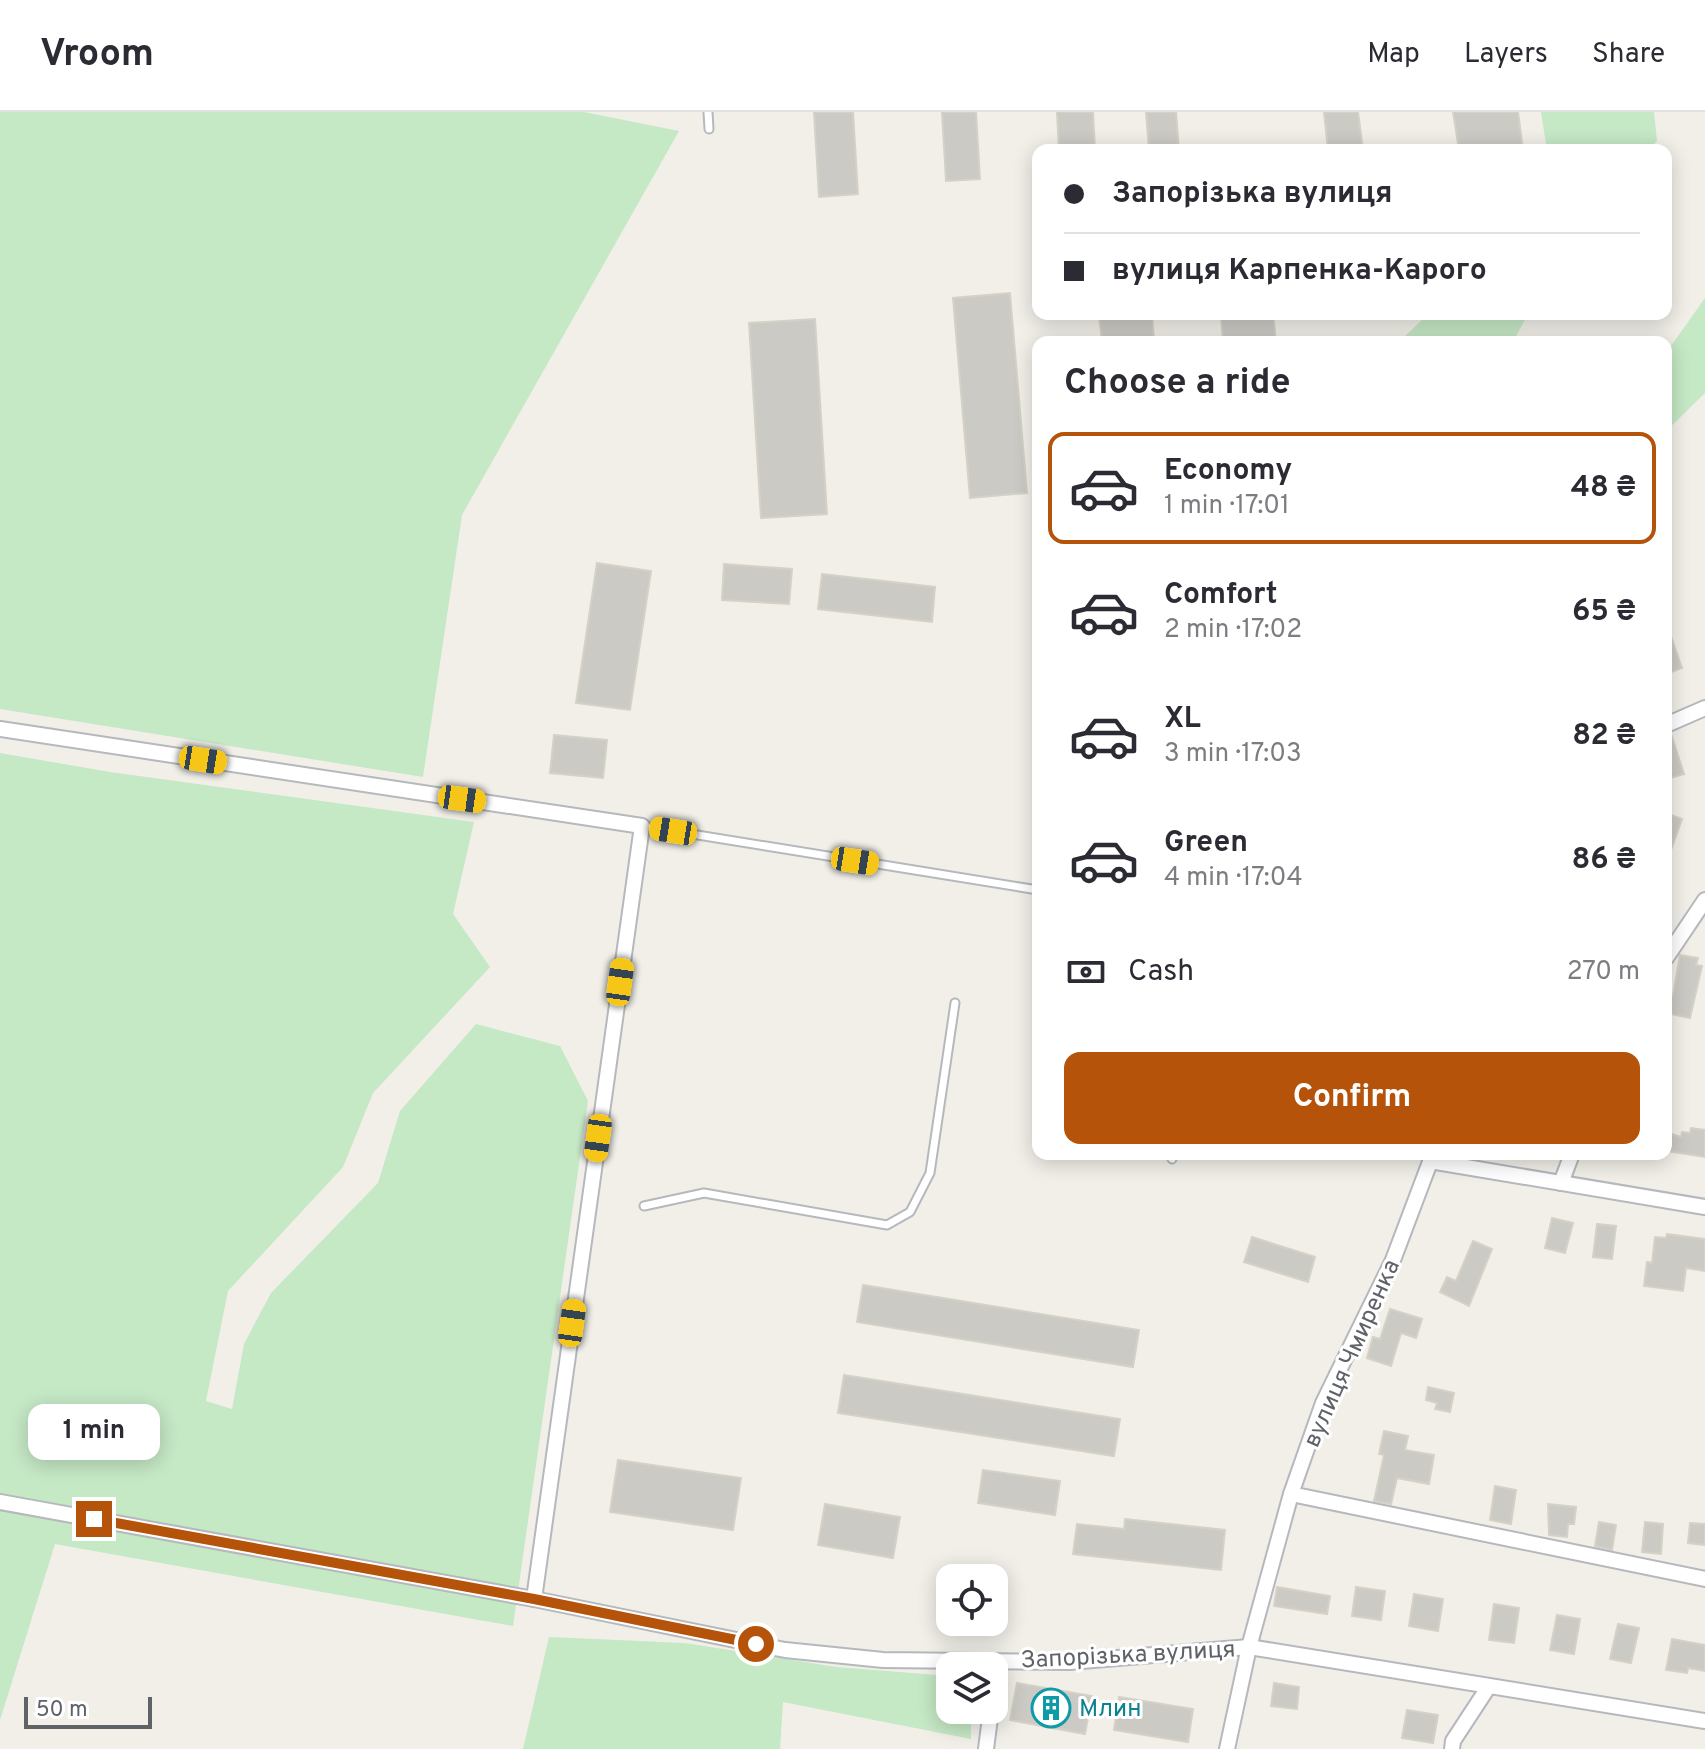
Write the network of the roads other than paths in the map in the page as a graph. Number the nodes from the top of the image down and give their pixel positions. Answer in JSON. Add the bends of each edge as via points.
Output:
{"nodes":[{"id":1,"x":708,"y":112,"type":"edge"},
{"id":2,"x":709,"y":129,"type":"dead end"},
{"id":3,"x":1705,"y":708,"type":"edge"},
{"id":4,"x":1672,"y":722,"type":"edge"},
{"id":5,"x":0,"y":729,"type":"edge"},
{"id":6,"x":642,"y":826,"type":"junction"},
{"id":7,"x":1032,"y":889,"type":"edge"},
{"id":8,"x":1705,"y":900,"type":"edge"},
{"id":9,"x":1672,"y":949,"type":"edge"},
{"id":10,"x":955,"y":1003,"type":"dead end"},
{"id":11,"x":1431,"y":1160,"type":"edge"},
{"id":12,"x":1442,"y":1160,"type":"edge"},
{"id":13,"x":1570,"y":1160,"type":"edge"},
{"id":14,"x":1561,"y":1183,"type":"junction"},
{"id":15,"x":644,"y":1206,"type":"dead end"},
{"id":16,"x":1705,"y":1207,"type":"edge"},
{"id":17,"x":1291,"y":1494,"type":"junction"},
{"id":18,"x":0,"y":1502,"type":"edge"},
{"id":19,"x":1705,"y":1579,"type":"edge"},
{"id":20,"x":534,"y":1599,"type":"junction"},
{"id":21,"x":1249,"y":1647,"type":"junction"},
{"id":22,"x":936,"y":1662,"type":"edge"},
{"id":23,"x":1008,"y":1663,"type":"edge"},
{"id":24,"x":1489,"y":1686,"type":"junction"},
{"id":25,"x":1705,"y":1721,"type":"edge"},
{"id":26,"x":990,"y":1724,"type":"edge"},
{"id":27,"x":986,"y":1749,"type":"edge"},
{"id":28,"x":1227,"y":1749,"type":"edge"},
{"id":29,"x":1452,"y":1749,"type":"edge"}],
"edges":[{"from":1,"to":2,"type":"lane"},
{"from":3,"to":4,"type":"street"},
{"from":5,"to":6,"type":"street"},
{"from":6,"to":7,"type":"lane"},
{"from":6,"to":20,"type":"street"},
{"from":8,"to":9,"type":"street"},
{"from":10,"to":15,"type":"lane","via":[[930,1173],[910,1212],[887,1225],[704,1193]]},
{"from":11,"to":17,"type":"street","name":"вулиця Чмиренка","via":[[1393,1260],[1323,1403]]},
{"from":12,"to":14,"type":"street"},
{"from":13,"to":14,"type":"street"},
{"from":14,"to":16,"type":"street"},
{"from":17,"to":19,"type":"street"},
{"from":17,"to":21,"type":"street","name":"вулиця Чмиренка"},
{"from":18,"to":20,"type":"street","name":"Запорізька вулиця"},
{"from":20,"to":22,"type":"street","name":"Запорізька вулиця","via":[[785,1650]]},
{"from":21,"to":23,"type":"street","name":"Запорізька вулиця"},
{"from":21,"to":24,"type":"street","name":"Запорізька вулиця"},
{"from":21,"to":28,"type":"street","name":"Запорізька вулиця"},
{"from":24,"to":25,"type":"street","name":"Запорізька вулиця"},
{"from":24,"to":29,"type":"street"},
{"from":26,"to":27,"type":"street"}]}
